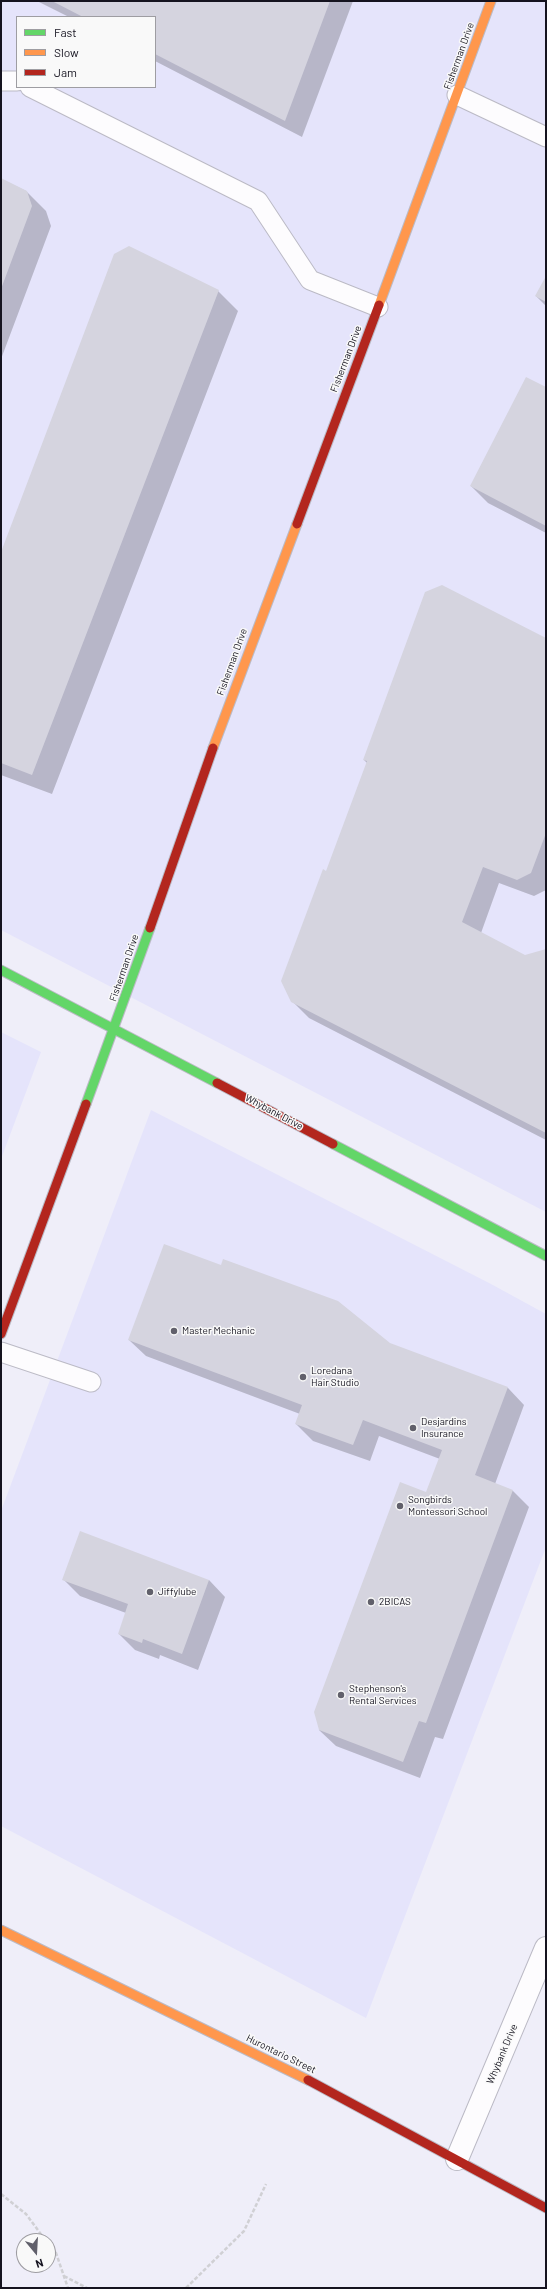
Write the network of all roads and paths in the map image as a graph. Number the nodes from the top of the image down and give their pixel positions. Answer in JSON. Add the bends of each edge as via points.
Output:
{"nodes":[{"id":1,"x":491,"y":1,"type":"edge"},
{"id":2,"x":1,"y":81,"type":"edge"},
{"id":3,"x":16,"y":81,"type":"edge"},
{"id":4,"x":32,"y":88,"type":"edge"},
{"id":5,"x":457,"y":95,"type":"junction"},
{"id":6,"x":546,"y":137,"type":"edge"},
{"id":7,"x":378,"y":307,"type":"junction"},
{"id":8,"x":1,"y":970,"type":"edge"},
{"id":9,"x":114,"y":1028,"type":"junction"},
{"id":10,"x":546,"y":1256,"type":"edge"},
{"id":11,"x":1,"y":1334,"type":"edge"},
{"id":12,"x":1,"y":1352,"type":"edge"},
{"id":13,"x":91,"y":1382,"type":"dead end"},
{"id":14,"x":1,"y":1930,"type":"edge"},
{"id":15,"x":546,"y":1948,"type":"edge"},
{"id":16,"x":457,"y":2159,"type":"junction"},
{"id":17,"x":266,"y":2184,"type":"dead end"},
{"id":18,"x":1,"y":2194,"type":"edge"},
{"id":19,"x":546,"y":2208,"type":"edge"},
{"id":20,"x":40,"y":2233,"type":"edge"},
{"id":21,"x":56,"y":2253,"type":"edge"},
{"id":22,"x":64,"y":2276,"type":"junction"},
{"id":23,"x":68,"y":2288,"type":"edge"},
{"id":24,"x":87,"y":2288,"type":"edge"},
{"id":25,"x":186,"y":2288,"type":"edge"}],
"edges":[{"from":1,"to":5,"type":"street","name":"Fisherman Drive"},
{"from":2,"to":3,"type":"lane"},
{"from":4,"to":7,"type":"lane","via":[[258,201],[310,280]]},
{"from":5,"to":6,"type":"lane"},
{"from":5,"to":7,"type":"street","name":"Fisherman Drive"},
{"from":7,"to":9,"type":"street","name":"Fisherman Drive","via":[[235,687]]},
{"from":8,"to":9,"type":"street","name":"Whybank Drive"},
{"from":9,"to":10,"type":"street","name":"Whybank Drive"},
{"from":9,"to":11,"type":"street","name":"Fisherman Drive"},
{"from":12,"to":13,"type":"lane"},
{"from":14,"to":16,"type":"street","name":"Hurontario Street","via":[[284,2067]]},
{"from":15,"to":16,"type":"street","name":"Whybank Drive"},
{"from":16,"to":19,"type":"street","name":"Hurontario Street"},
{"from":17,"to":25,"type":"path","via":[[244,2231]]},
{"from":18,"to":20,"type":"path","via":[[26,2214]]},
{"from":21,"to":22,"type":"path"},
{"from":22,"to":23,"type":"path"},
{"from":22,"to":24,"type":"path"}]}
